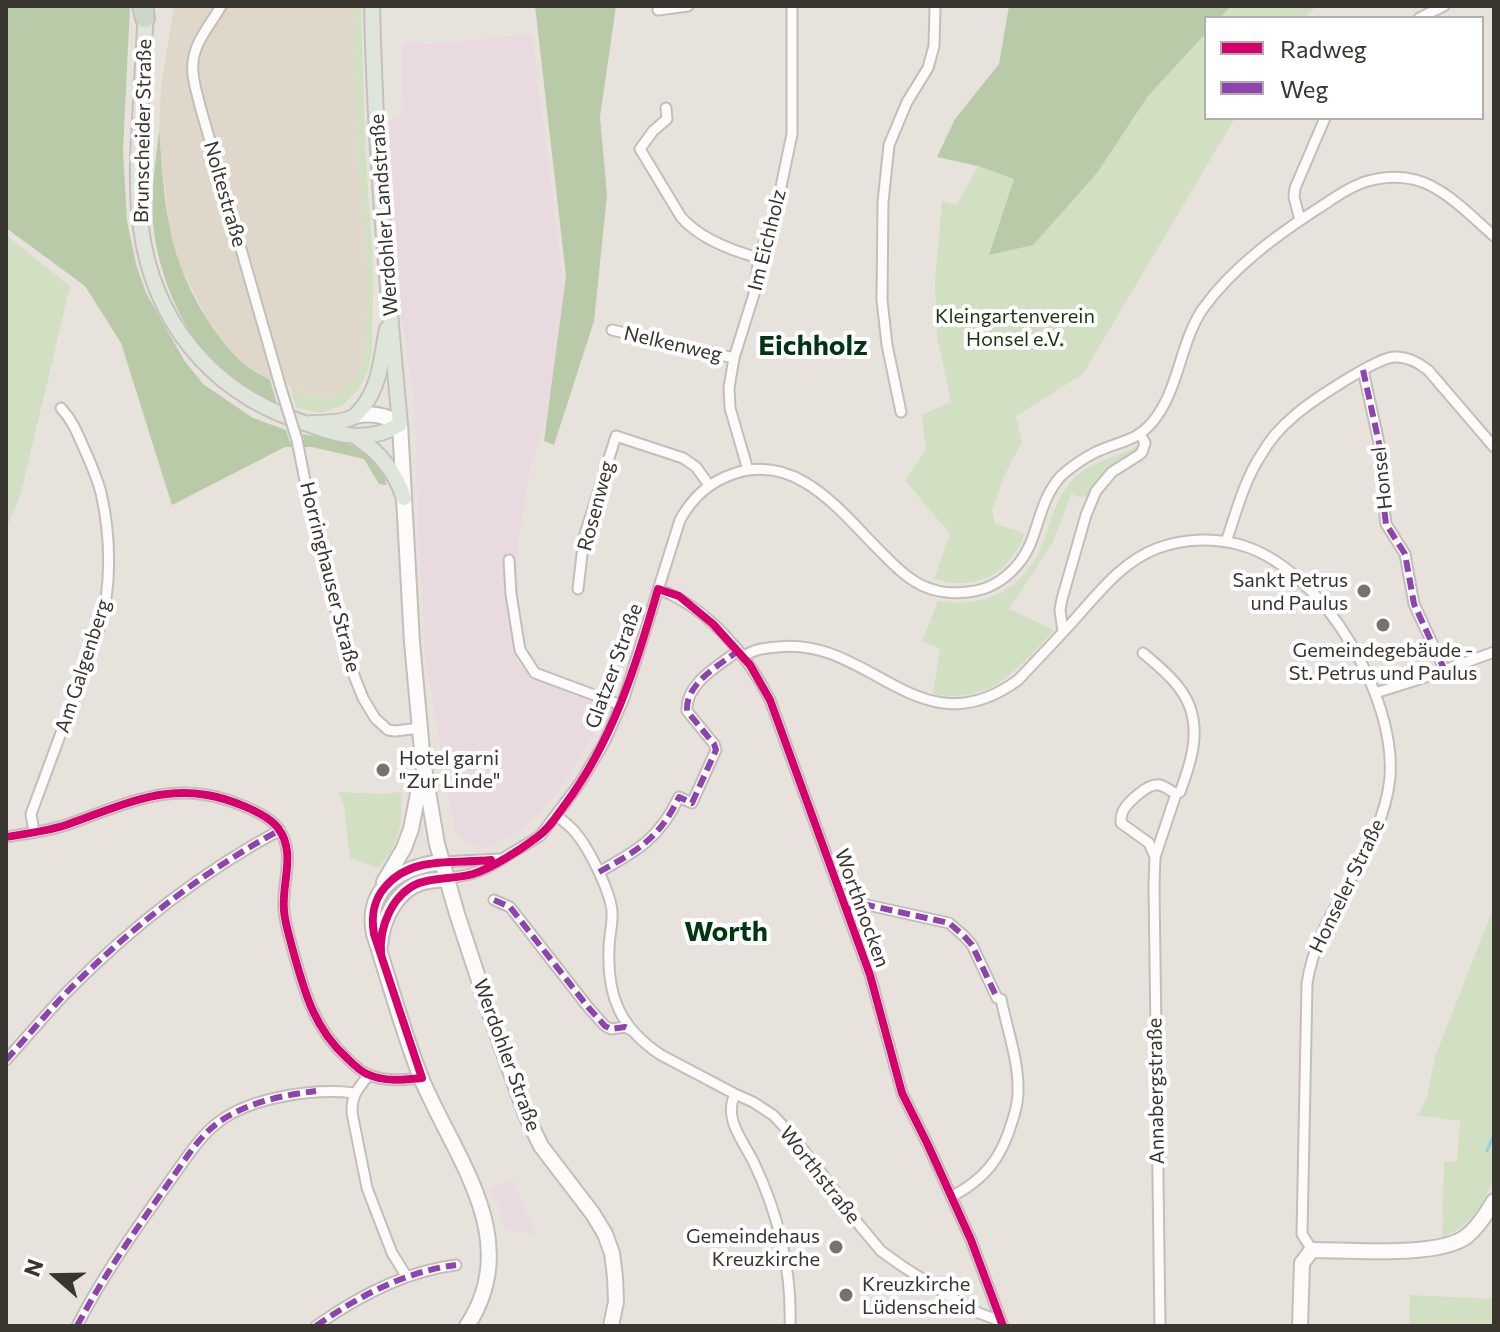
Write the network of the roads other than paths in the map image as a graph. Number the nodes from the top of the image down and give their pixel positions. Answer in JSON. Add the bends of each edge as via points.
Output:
{"nodes":[{"id":1,"x":221,"y":6,"type":"edge"},
{"id":2,"x":372,"y":6,"type":"edge"},
{"id":3,"x":688,"y":6,"type":"edge"},
{"id":4,"x":792,"y":6,"type":"edge"},
{"id":5,"x":935,"y":6,"type":"edge"},
{"id":6,"x":1444,"y":6,"type":"edge"},
{"id":7,"x":146,"y":9,"type":"edge"},
{"id":8,"x":658,"y":10,"type":"dead end"},
{"id":9,"x":1423,"y":16,"type":"edge"},
{"id":10,"x":666,"y":108,"type":"dead end"},
{"id":11,"x":1324,"y":120,"type":"edge"},
{"id":12,"x":1300,"y":220,"type":"junction"},
{"id":13,"x":1494,"y":236,"type":"edge"},
{"id":14,"x":759,"y":258,"type":"junction"},
{"id":15,"x":391,"y":311,"type":"junction"},
{"id":16,"x":612,"y":330,"type":"dead end"},
{"id":17,"x":734,"y":358,"type":"junction"},
{"id":18,"x":1363,"y":370,"type":"junction"},
{"id":19,"x":280,"y":385,"type":"joint"},
{"id":20,"x":61,"y":408,"type":"dead end"},
{"id":21,"x":901,"y":412,"type":"dead end"},
{"id":22,"x":355,"y":416,"type":"junction"},
{"id":23,"x":303,"y":422,"type":"junction"},
{"id":24,"x":400,"y":424,"type":"junction"},
{"id":25,"x":1140,"y":434,"type":"junction"},
{"id":26,"x":355,"y":437,"type":"junction"},
{"id":27,"x":1494,"y":447,"type":"edge"},
{"id":28,"x":748,"y":470,"type":"junction"},
{"id":29,"x":709,"y":485,"type":"junction"},
{"id":30,"x":404,"y":498,"type":"junction"},
{"id":31,"x":1226,"y":542,"type":"junction"},
{"id":32,"x":509,"y":560,"type":"dead end"},
{"id":33,"x":578,"y":589,"type":"dead end"},
{"id":34,"x":658,"y":589,"type":"junction"},
{"id":35,"x":1063,"y":632,"type":"junction"},
{"id":36,"x":1494,"y":652,"type":"edge"},
{"id":37,"x":1143,"y":653,"type":"dead end"},
{"id":38,"x":740,"y":654,"type":"junction"},
{"id":39,"x":1445,"y":671,"type":"junction"},
{"id":40,"x":1375,"y":693,"type":"junction"},
{"id":41,"x":621,"y":705,"type":"junction"},
{"id":42,"x":420,"y":728,"type":"junction"},
{"id":43,"x":423,"y":762,"type":"junction"},
{"id":44,"x":1176,"y":794,"type":"junction"},
{"id":45,"x":557,"y":816,"type":"junction"},
{"id":46,"x":280,"y":830,"type":"junction"},
{"id":47,"x":34,"y":832,"type":"junction"},
{"id":48,"x":6,"y":837,"type":"edge"},
{"id":49,"x":1155,"y":857,"type":"junction"},
{"id":50,"x":503,"y":858,"type":"junction"},
{"id":51,"x":442,"y":862,"type":"junction"},
{"id":52,"x":599,"y":872,"type":"junction"},
{"id":53,"x":446,"y":879,"type":"junction"},
{"id":54,"x":494,"y":900,"type":"dead end"},
{"id":55,"x":373,"y":908,"type":"junction"},
{"id":56,"x":846,"y":910,"type":"junction"},
{"id":57,"x":381,"y":954,"type":"junction"},
{"id":58,"x":631,"y":1030,"type":"junction"},
{"id":59,"x":6,"y":1060,"type":"edge"},
{"id":60,"x":369,"y":1075,"type":"junction"},
{"id":61,"x":422,"y":1078,"type":"junction"},
{"id":62,"x":354,"y":1093,"type":"junction"},
{"id":63,"x":735,"y":1094,"type":"junction"},
{"id":64,"x":951,"y":1197,"type":"junction"},
{"id":65,"x":1494,"y":1201,"type":"edge"},
{"id":66,"x":1312,"y":1250,"type":"junction"},
{"id":67,"x":456,"y":1265,"type":"dead end"},
{"id":68,"x":407,"y":1277,"type":"junction"},
{"id":69,"x":987,"y":1321,"type":"edge"},
{"id":70,"x":1001,"y":1323,"type":"edge"},
{"id":71,"x":77,"y":1326,"type":"edge"},
{"id":72,"x":316,"y":1326,"type":"edge"},
{"id":73,"x":467,"y":1326,"type":"edge"},
{"id":74,"x":611,"y":1326,"type":"edge"},
{"id":75,"x":790,"y":1326,"type":"edge"},
{"id":76,"x":1160,"y":1326,"type":"edge"},
{"id":77,"x":1300,"y":1326,"type":"edge"}],
"edges":[{"from":1,"to":19,"type":"street","name":"Noltestraße","via":[[196,48],[194,80]]},
{"from":2,"to":15,"type":"main road","name":"Werdohler Landstraße"},
{"from":3,"to":8,"type":"street"},
{"from":4,"to":14,"type":"street","name":"Im Eichholz","via":[[792,134]]},
{"from":5,"to":21,"type":"street","via":[[934,46],[889,145],[883,202],[882,300]]},
{"from":6,"to":9,"type":"street"},
{"from":7,"to":23,"type":"main road","name":"Brunscheider Straße","via":[[138,195],[141,232],[156,285],[181,335],[218,377],[249,398]]},
{"from":10,"to":14,"type":"street","via":[[667,119],[640,149],[681,217],[716,241]]},
{"from":11,"to":12,"type":"street","via":[[1295,188]]},
{"from":12,"to":13,"type":"street","name":"Glatzer Straße","via":[[1365,181],[1399,178],[1438,190]]},
{"from":12,"to":25,"type":"street","name":"Glatzer Straße","via":[[1237,270],[1203,310],[1158,415]]},
{"from":14,"to":17,"type":"street","name":"Im Eichholz"},
{"from":15,"to":22,"type":"main road","via":[[378,380]]},
{"from":15,"to":24,"type":"main road","name":"Werdohler Landstraße"},
{"from":16,"to":17,"type":"street","name":"Nelkenweg"},
{"from":17,"to":28,"type":"street","name":"Im Eichholz","via":[[730,408]]},
{"from":18,"to":27,"type":"street","via":[[1383,359],[1415,361],[1446,388]]},
{"from":18,"to":31,"type":"street","via":[[1292,417],[1273,438],[1251,472]]},
{"from":18,"to":39,"type":"street","name":"Honsel","via":[[1384,466],[1386,524],[1405,554],[1414,604]]},
{"from":19,"to":42,"type":"street","name":"Horringhauser Straße","bridge":true,"via":[[349,663],[363,698],[388,730]]},
{"from":20,"to":47,"type":"street","name":"Am Galgenberg","via":[[71,419],[102,494],[109,586],[99,630],[31,814]]},
{"from":22,"to":23,"type":"main road","name":"Brunscheider Straße"},
{"from":22,"to":24,"type":"main road","name":"Brunscheider Straße","via":[[375,414]]},
{"from":23,"to":26,"type":"main road","name":"Brunscheider Straße"},
{"from":24,"to":26,"type":"main road","name":"Brunscheider Straße"},
{"from":24,"to":30,"type":"main road"},
{"from":25,"to":28,"type":"street","name":"Glatzer Straße","via":[[1096,452],[1063,474],[1044,501],[1022,559],[1003,579],[972,592],[921,585],[891,563],[814,486],[785,472]]},
{"from":25,"to":35,"type":"street","via":[[1142,452],[1104,479],[1093,497],[1062,599]]},
{"from":26,"to":30,"type":"main road","via":[[386,463]]},
{"from":28,"to":29,"type":"street","name":"Glatzer Straße"},
{"from":29,"to":33,"type":"street","name":"Rosenweg","via":[[683,458],[616,436],[584,537]]},
{"from":29,"to":34,"type":"street","name":"Glatzer Straße","via":[[680,520]]},
{"from":30,"to":42,"type":"main road"},
{"from":31,"to":35,"type":"street","name":"Honseler Straße","via":[[1172,543],[1133,560]]},
{"from":31,"to":40,"type":"street","name":"Honseler Straße","via":[[1278,563],[1322,602],[1356,652]]},
{"from":32,"to":41,"type":"street","name":"Glatzer Straße","via":[[520,650],[535,673]]},
{"from":34,"to":38,"type":"street","name":"Worthnocken","via":[[688,603]]},
{"from":34,"to":41,"type":"street","name":"Glatzer Straße"},
{"from":35,"to":38,"type":"street","name":"Honseler Straße","via":[[1009,687],[952,705],[930,702],[822,651],[790,646]]},
{"from":36,"to":39,"type":"street"},
{"from":37,"to":44,"type":"street","name":"Annabergstraße","via":[[1181,689],[1194,720],[1193,754]]},
{"from":38,"to":52,"type":"street","via":[[696,684],[688,698],[687,711],[716,750],[692,803],[679,797],[652,838]]},
{"from":38,"to":56,"type":"street","name":"Worthnocken","via":[[773,708]]},
{"from":39,"to":40,"type":"street"},
{"from":40,"to":66,"type":"street","name":"Honseler Straße","via":[[1390,764],[1385,805],[1317,946],[1307,984],[1302,1234]]},
{"from":41,"to":45,"type":"street","name":"Glatzer Straße","via":[[598,755]]},
{"from":42,"to":43,"type":"main road"},
{"from":43,"to":51,"type":"main road"},
{"from":43,"to":55,"type":"main road","via":[[411,829]]},
{"from":44,"to":49,"type":"street","name":"Annabergstraße"},
{"from":44,"to":49,"type":"street","via":[[1162,785],[1149,786],[1122,814],[1121,823],[1149,843]]},
{"from":45,"to":50,"type":"street","name":"Glatzer Straße","via":[[540,836]]},
{"from":45,"to":52,"type":"street","name":"Worthstraße","via":[[575,832]]},
{"from":46,"to":47,"type":"street","via":[[264,816],[209,795],[164,794]]},
{"from":46,"to":59,"type":"street","via":[[138,926],[67,992]]},
{"from":46,"to":60,"type":"street","via":[[288,867],[284,912],[310,1004],[326,1036]]},
{"from":47,"to":48,"type":"street"},
{"from":49,"to":76,"type":"street","name":"Annabergstraße"},
{"from":50,"to":51,"type":"street","name":"Glatzer Straße"},
{"from":50,"to":53,"type":"street","name":"Glatzer Straße","via":[[478,872]]},
{"from":51,"to":53,"type":"main road","name":"Werdohler Straße"},
{"from":51,"to":55,"type":"main road","via":[[397,876]]},
{"from":52,"to":58,"type":"street","name":"Worthstraße","via":[[612,909],[610,986]]},
{"from":53,"to":57,"type":"main road","via":[[418,884],[397,901],[383,925]]},
{"from":53,"to":74,"type":"main road","name":"Werdohler Straße","via":[[526,1115],[541,1146],[605,1234],[615,1277]]},
{"from":54,"to":58,"type":"street","name":"Worthstraße","via":[[510,907],[605,1026]]},
{"from":55,"to":57,"type":"main road"},
{"from":56,"to":64,"type":"street","name":"Worthnocken","via":[[902,1093]]},
{"from":56,"to":64,"type":"street","via":[[863,904],[949,923],[972,945],[999,998],[1016,1068],[1015,1111],[995,1163]]},
{"from":57,"to":61,"type":"main road"},
{"from":58,"to":63,"type":"street","name":"Worthstraße","via":[[661,1055]]},
{"from":60,"to":61,"type":"street"},
{"from":60,"to":62,"type":"street"},
{"from":61,"to":73,"type":"main road","via":[[466,1168],[489,1238],[486,1287]]},
{"from":62,"to":68,"type":"street","via":[[351,1109],[367,1188]]},
{"from":62,"to":71,"type":"street","via":[[297,1094],[240,1109],[219,1122],[137,1227]]},
{"from":63,"to":69,"type":"street","name":"Worthstraße","via":[[773,1115],[791,1134],[881,1251]]},
{"from":63,"to":75,"type":"street","via":[[731,1120],[759,1174],[779,1230]]},
{"from":64,"to":70,"type":"street","name":"Worthnocken"},
{"from":65,"to":66,"type":"main road","via":[[1466,1237],[1439,1248]]},
{"from":66,"to":77,"type":"main road","via":[[1302,1263]]},
{"from":67,"to":68,"type":"street"},
{"from":68,"to":72,"type":"street"},
{"from":69,"to":70,"type":"street","name":"Worthstraße"}]}
